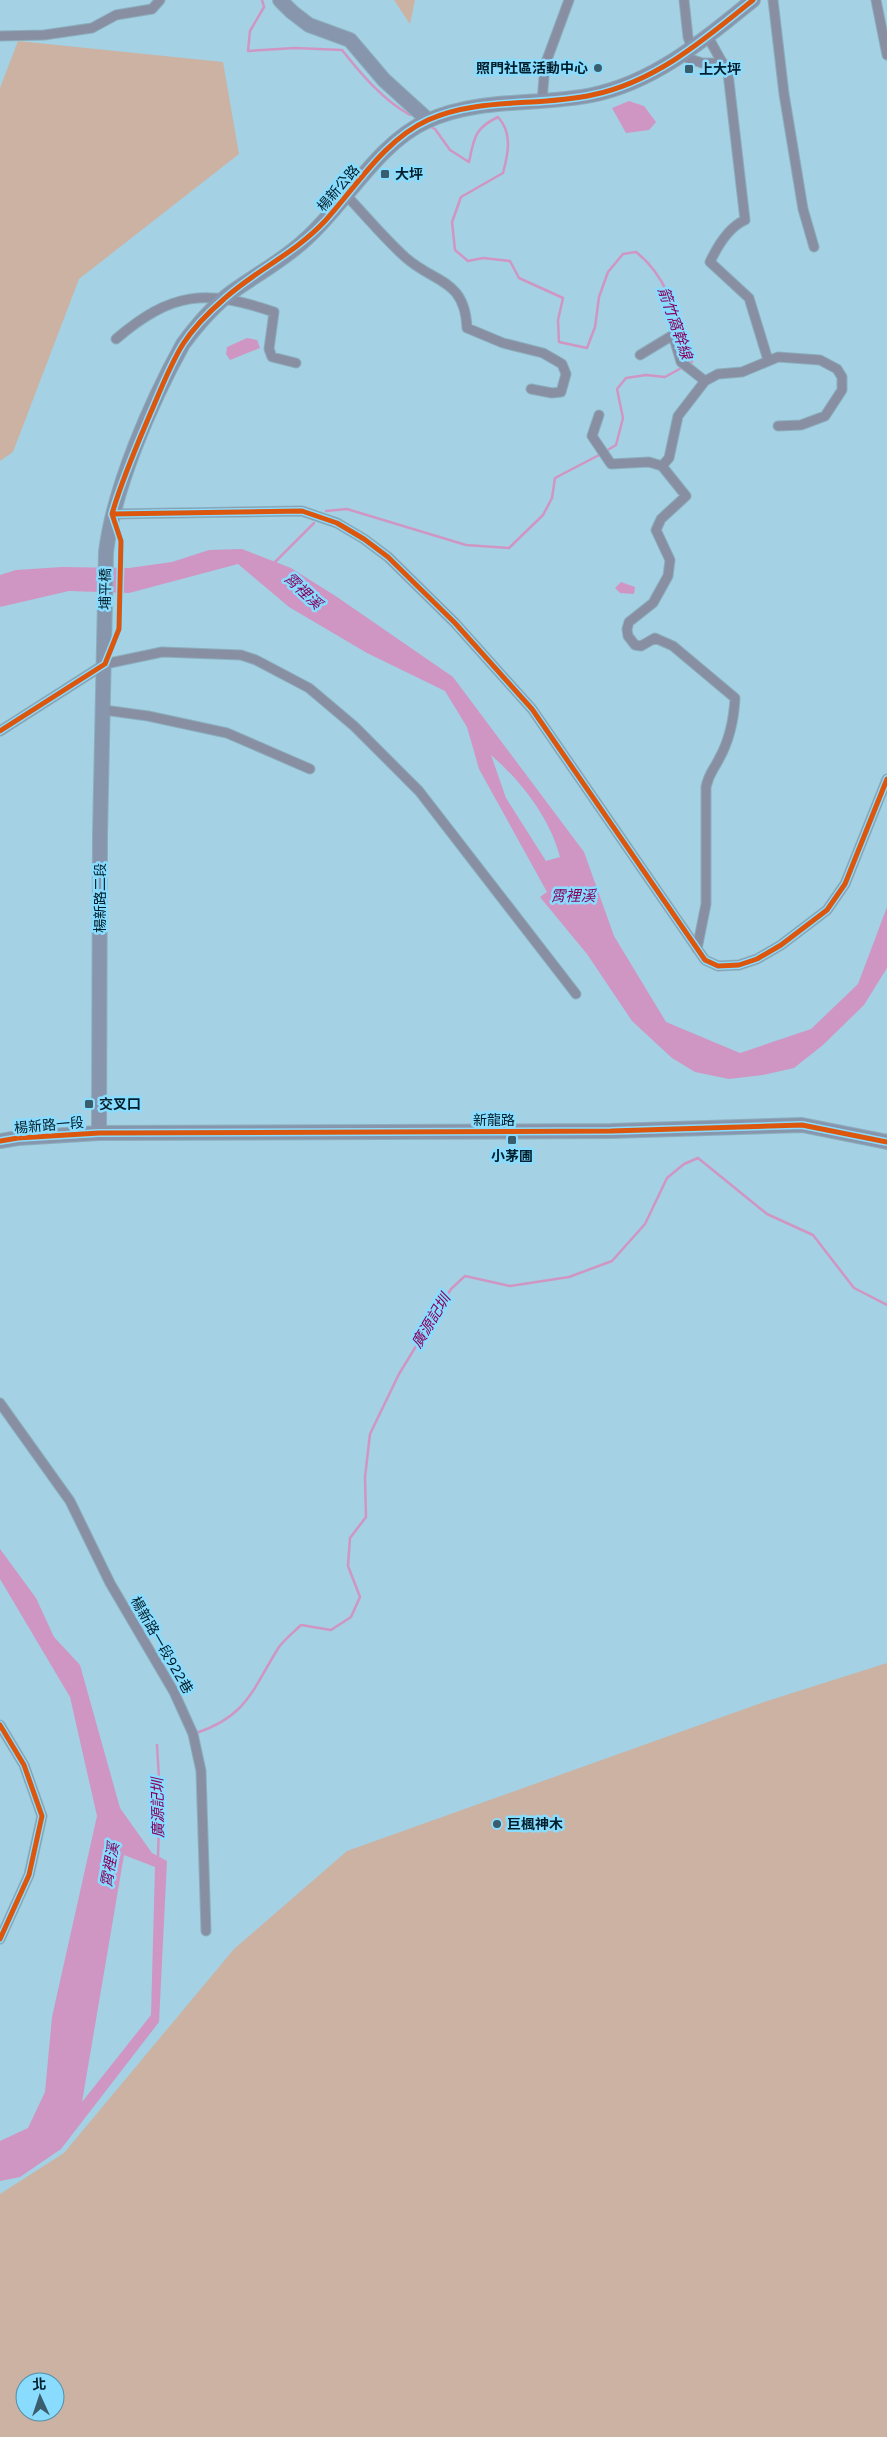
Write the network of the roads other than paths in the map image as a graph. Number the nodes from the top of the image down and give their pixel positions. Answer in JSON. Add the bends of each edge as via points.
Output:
{"nodes":[{"id":1,"x":160,"y":0,"type":"edge"},
{"id":2,"x":280,"y":0,"type":"edge"},
{"id":3,"x":569,"y":0,"type":"edge"},
{"id":4,"x":684,"y":0,"type":"edge"},
{"id":5,"x":753,"y":0,"type":"edge"},
{"id":6,"x":773,"y":0,"type":"edge"},
{"id":7,"x":876,"y":0,"type":"edge"},
{"id":8,"x":0,"y":36,"type":"edge"},
{"id":9,"x":708,"y":37,"type":"junction"},
{"id":10,"x":687,"y":52,"type":"junction"},
{"id":11,"x":887,"y":55,"type":"edge"},
{"id":12,"x":723,"y":63,"type":"junction"},
{"id":13,"x":542,"y":101,"type":"junction"},
{"id":14,"x":428,"y":120,"type":"junction"},
{"id":15,"x":346,"y":195,"type":"junction"},
{"id":16,"x":814,"y":247,"type":"dead end"},
{"id":17,"x":224,"y":299,"type":"junction"},
{"id":18,"x":116,"y":339,"type":"dead end"},
{"id":19,"x":640,"y":355,"type":"dead end"},
{"id":20,"x":768,"y":360,"type":"junction"},
{"id":21,"x":296,"y":363,"type":"dead end"},
{"id":22,"x":705,"y":381,"type":"junction"},
{"id":23,"x":531,"y":389,"type":"dead end"},
{"id":24,"x":599,"y":415,"type":"dead end"},
{"id":25,"x":778,"y":426,"type":"dead end"},
{"id":26,"x":662,"y":466,"type":"junction"},
{"id":27,"x":112,"y":514,"type":"junction"},
{"id":28,"x":105,"y":664,"type":"junction"},
{"id":29,"x":104,"y":710,"type":"junction"},
{"id":30,"x":0,"y":732,"type":"edge"},
{"id":31,"x":310,"y":769,"type":"dead end"},
{"id":32,"x":887,"y":778,"type":"edge"},
{"id":33,"x":697,"y":949,"type":"junction"},
{"id":34,"x":576,"y":994,"type":"dead end"},
{"id":35,"x":99,"y":1133,"type":"junction"},
{"id":36,"x":0,"y":1141,"type":"edge"},
{"id":37,"x":887,"y":1142,"type":"edge"},
{"id":38,"x":0,"y":1403,"type":"edge"},
{"id":39,"x":0,"y":1725,"type":"edge"},
{"id":40,"x":206,"y":1931,"type":"dead end"},
{"id":41,"x":0,"y":1939,"type":"edge"}],
"edges":[{"from":1,"to":8,"type":"street","via":[[152,9],[116,15],[92,28],[44,35]]},
{"from":2,"to":14,"type":"main road","via":[[310,25],[350,40],[384,80]]},
{"from":3,"to":13,"type":"street","via":[[545,64]]},
{"from":4,"to":10,"type":"street"},
{"from":5,"to":9,"type":"main road","name":"楊新公路"},
{"from":6,"to":16,"type":"street","via":[[803,209]]},
{"from":7,"to":11,"type":"street"},
{"from":9,"to":10,"type":"main road","name":"楊新公路"},
{"from":9,"to":12,"type":"street"},
{"from":10,"to":12,"type":"street","via":[[702,63]]},
{"from":10,"to":13,"type":"main road","name":"楊新公路","via":[[645,77],[620,87],[592,95]]},
{"from":12,"to":20,"type":"street","via":[[728,73],[745,220],[717,248],[710,262],[749,298]]},
{"from":13,"to":14,"type":"main road","name":"楊新公路","via":[[464,109]]},
{"from":14,"to":15,"type":"main road","name":"楊新公路","via":[[400,138]]},
{"from":15,"to":17,"type":"main road","name":"楊新公路","via":[[306,239]]},
{"from":15,"to":23,"type":"street","via":[[406,258],[454,290],[461,301],[467,328],[503,344],[543,352],[562,364],[566,374],[561,392],[552,394]]},
{"from":17,"to":18,"type":"street","via":[[188,298],[148,314]]},
{"from":17,"to":21,"type":"street","via":[[274,312],[269,349],[272,357]]},
{"from":17,"to":27,"type":"main road","name":"楊新公路","via":[[195,328],[173,363]]},
{"from":19,"to":22,"type":"street","via":[[673,335],[681,362]]},
{"from":20,"to":22,"type":"street","via":[[742,372],[718,374]]},
{"from":20,"to":25,"type":"street","via":[[778,357],[820,360],[834,367],[842,377],[842,390],[825,416],[801,425]]},
{"from":22,"to":26,"type":"street","via":[[678,416],[670,458]]},
{"from":24,"to":26,"type":"street","via":[[592,436],[611,464],[649,462]]},
{"from":26,"to":33,"type":"street","via":[[686,496],[661,519],[656,530],[670,560],[668,576],[653,603],[630,622],[628,636],[635,645],[641,646],[655,638],[674,646],[735,698],[729,730],[706,788],[706,904]]},
{"from":27,"to":28,"type":"main road","name":"埔平橋","via":[[105,572]]},
{"from":27,"to":33,"type":"street","via":[[302,511],[337,523],[364,539],[388,557],[455,623],[532,709]]},
{"from":28,"to":29,"type":"main road","name":"楊新路二段"},
{"from":28,"to":30,"type":"street"},
{"from":28,"to":34,"type":"street","via":[[162,652],[241,655],[309,688],[354,726],[419,791]]},
{"from":29,"to":31,"type":"street","via":[[227,733]]},
{"from":29,"to":35,"type":"main road","name":"楊新路二段","via":[[100,835]]},
{"from":32,"to":33,"type":"street","via":[[845,884],[827,910],[781,945],[740,965],[718,966],[705,960]]},
{"from":35,"to":36,"type":"main road","name":"楊新路一段"},
{"from":35,"to":37,"type":"main road","name":"新龍路","via":[[611,1131],[802,1125]]},
{"from":38,"to":40,"type":"street","name":"楊新路一段922巷","via":[[70,1501],[110,1582],[174,1692],[193,1734],[201,1771]]},
{"from":39,"to":41,"type":"street","via":[[24,1765],[42,1816],[29,1875]]}]}
